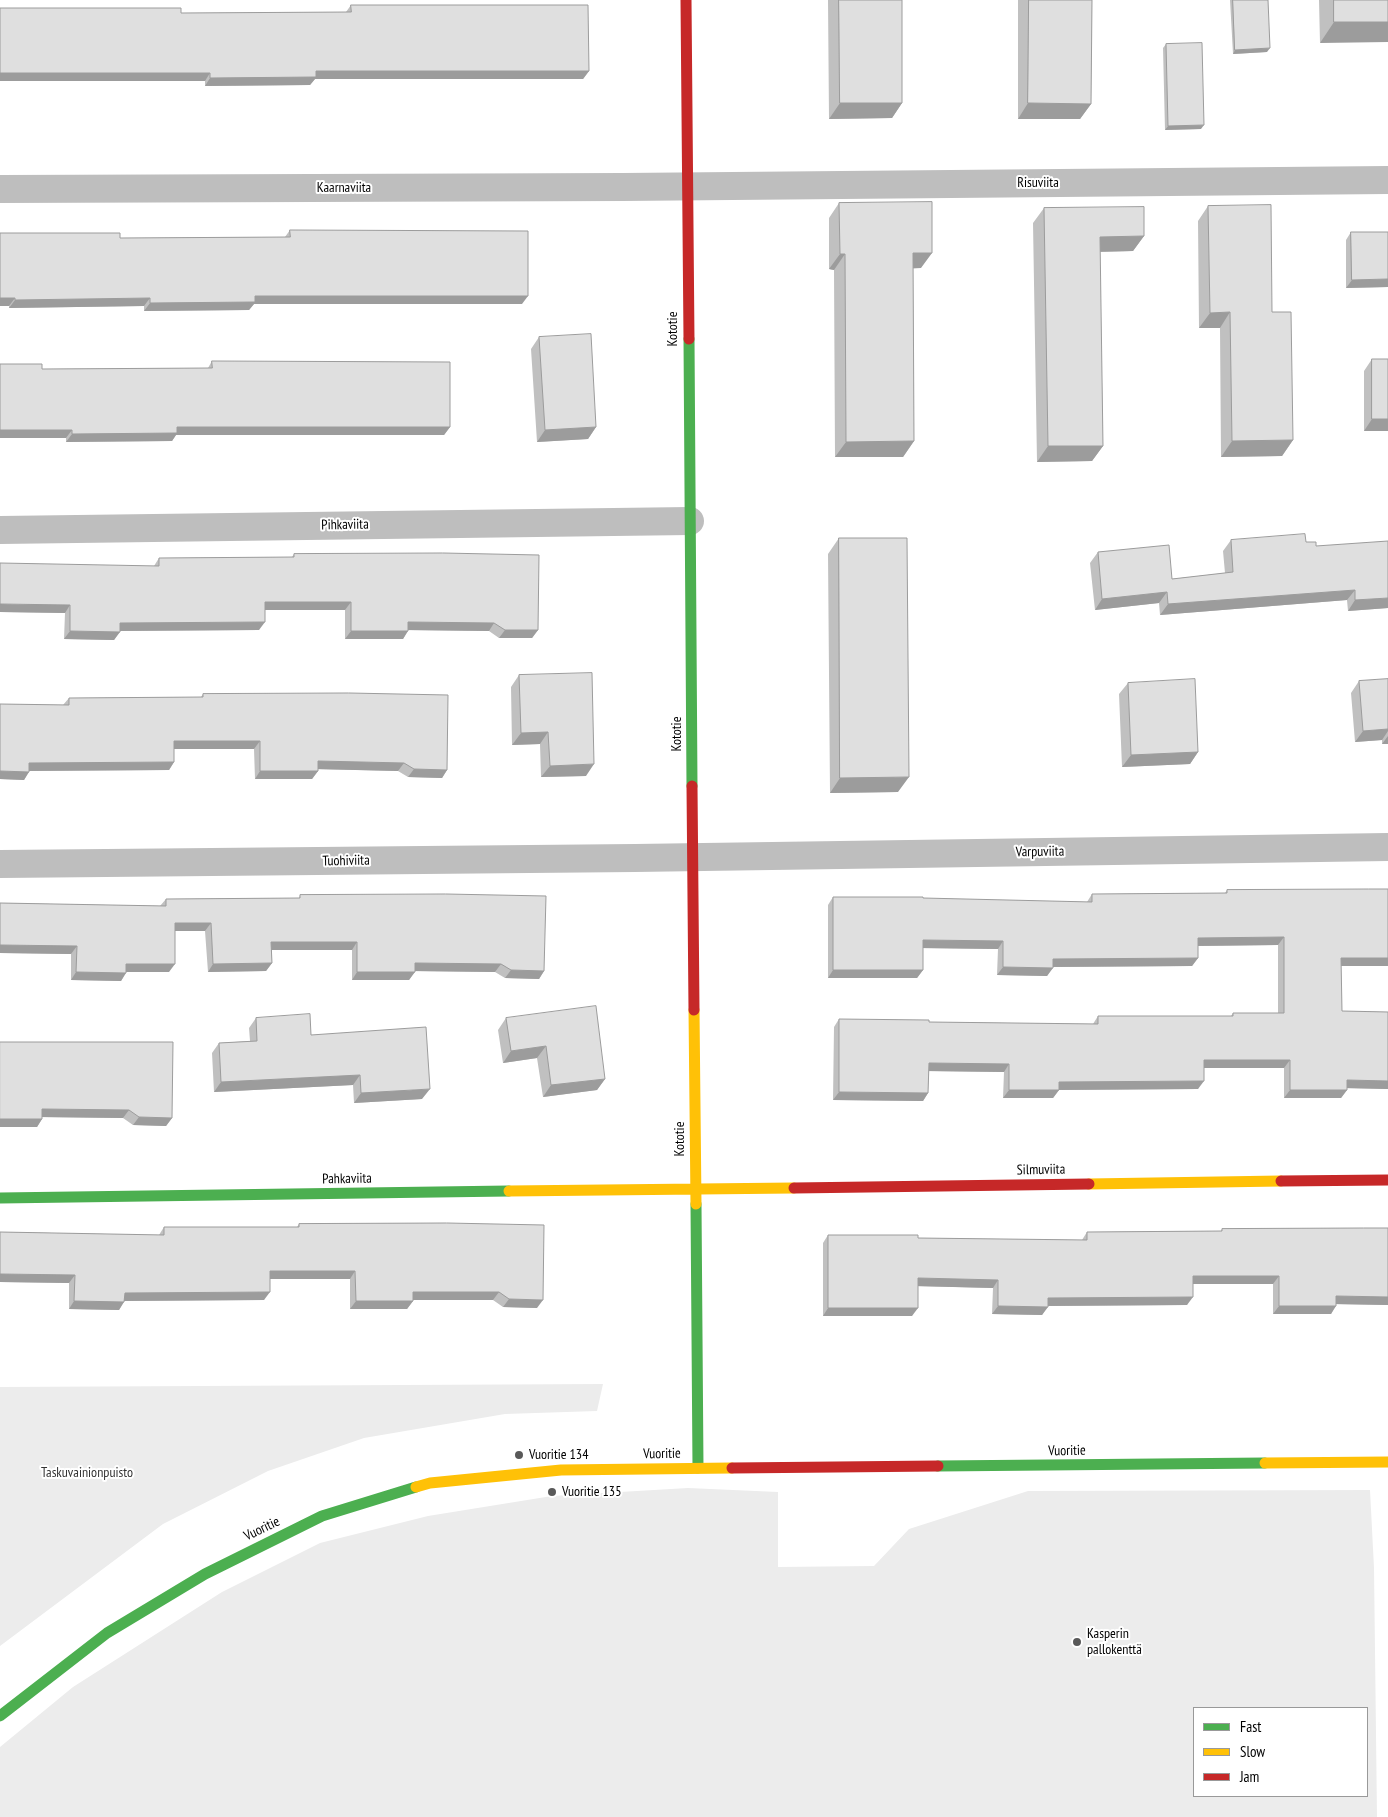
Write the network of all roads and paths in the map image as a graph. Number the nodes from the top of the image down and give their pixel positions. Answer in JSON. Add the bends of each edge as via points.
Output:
{"nodes":[{"id":1,"x":686,"y":0,"type":"edge"},
{"id":2,"x":1388,"y":180,"type":"edge"},
{"id":3,"x":687,"y":186,"type":"junction"},
{"id":4,"x":0,"y":189,"type":"edge"},
{"id":5,"x":690,"y":521,"type":"junction"},
{"id":6,"x":0,"y":530,"type":"edge"},
{"id":7,"x":1388,"y":847,"type":"edge"},
{"id":8,"x":693,"y":857,"type":"junction"},
{"id":9,"x":0,"y":864,"type":"edge"},
{"id":10,"x":1388,"y":1180,"type":"edge"},
{"id":11,"x":695,"y":1189,"type":"junction"},
{"id":12,"x":0,"y":1198,"type":"edge"},
{"id":13,"x":1388,"y":1462,"type":"edge"},
{"id":14,"x":698,"y":1468,"type":"junction"},
{"id":15,"x":0,"y":1716,"type":"edge"}],
"edges":[{"from":1,"to":3,"type":"street","name":"Kototie"},
{"from":2,"to":3,"type":"street","name":"Risuviita"},
{"from":3,"to":4,"type":"street","name":"Kaarnaviita"},
{"from":3,"to":5,"type":"street","name":"Kototie"},
{"from":5,"to":6,"type":"street","name":"Pihkaviita"},
{"from":5,"to":8,"type":"street","name":"Kototie"},
{"from":7,"to":8,"type":"street","name":"Varpuviita"},
{"from":8,"to":9,"type":"street","name":"Tuohiviita"},
{"from":8,"to":11,"type":"street","name":"Kototie"},
{"from":10,"to":11,"type":"street","name":"Silmuviita"},
{"from":11,"to":12,"type":"street","name":"Pahkaviita"},
{"from":11,"to":14,"type":"street","name":"Kototie"},
{"from":13,"to":14,"type":"street","name":"Vuoritie"},
{"from":14,"to":15,"type":"street","name":"Vuoritie","via":[[561,1470],[430,1483],[322,1516],[205,1574],[107,1633]]}]}
